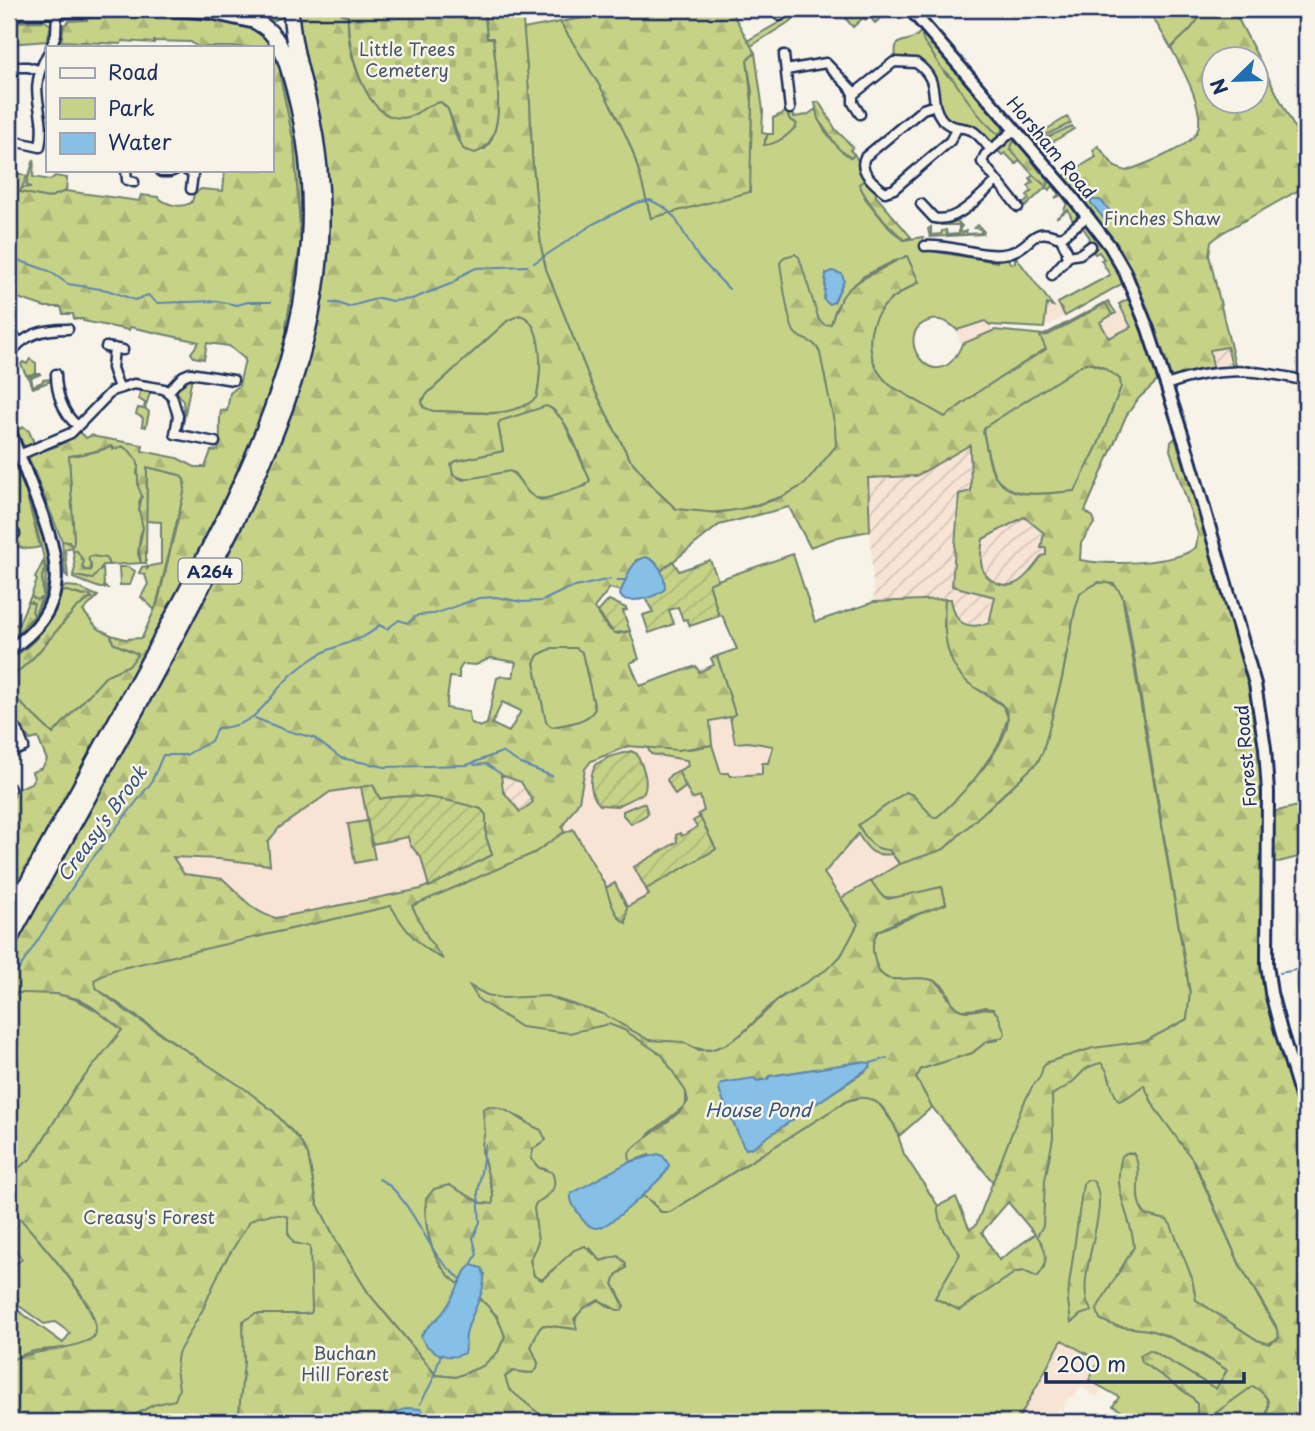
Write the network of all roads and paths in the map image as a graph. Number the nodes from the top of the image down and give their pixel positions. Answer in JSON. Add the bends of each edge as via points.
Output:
{"nodes":[{"id":1,"x":156,"y":9,"type":"edge"},
{"id":2,"x":165,"y":9,"type":"edge"},
{"id":3,"x":245,"y":9,"type":"edge"},
{"id":4,"x":564,"y":9,"type":"edge"},
{"id":5,"x":910,"y":9,"type":"edge"},
{"id":6,"x":199,"y":10,"type":"edge"},
{"id":7,"x":57,"y":12,"type":"junction"},
{"id":8,"x":292,"y":12,"type":"edge"},
{"id":9,"x":533,"y":12,"type":"dead end"},
{"id":10,"x":9,"y":13,"type":"edge"},
{"id":11,"x":260,"y":25,"type":"junction"},
{"id":12,"x":51,"y":46,"type":"edge"},
{"id":13,"x":785,"y":55,"type":"dead end"},
{"id":14,"x":46,"y":57,"type":"edge"},
{"id":15,"x":9,"y":68,"type":"edge"},
{"id":16,"x":39,"y":70,"type":"junction"},
{"id":17,"x":786,"y":70,"type":"junction"},
{"id":18,"x":853,"y":93,"type":"junction"},
{"id":19,"x":935,"y":105,"type":"junction"},
{"id":20,"x":790,"y":109,"type":"dead end"},
{"id":21,"x":43,"y":110,"type":"edge"},
{"id":22,"x":860,"y":114,"type":"dead end"},
{"id":23,"x":957,"y":128,"type":"junction"},
{"id":24,"x":12,"y":130,"type":"dead end"},
{"id":25,"x":1014,"y":130,"type":"junction"},
{"id":26,"x":9,"y":140,"type":"edge"},
{"id":27,"x":44,"y":147,"type":"edge"},
{"id":28,"x":991,"y":150,"type":"junction"},
{"id":29,"x":126,"y":172,"type":"edge"},
{"id":30,"x":189,"y":172,"type":"edge"},
{"id":31,"x":134,"y":181,"type":"dead end"},
{"id":32,"x":996,"y":182,"type":"junction"},
{"id":33,"x":191,"y":190,"type":"dead end"},
{"id":34,"x":921,"y":204,"type":"dead end"},
{"id":35,"x":1018,"y":207,"type":"dead end"},
{"id":36,"x":1088,"y":216,"type":"junction"},
{"id":37,"x":1060,"y":237,"type":"junction"},
{"id":38,"x":925,"y":246,"type":"dead end"},
{"id":39,"x":1091,"y":246,"type":"dead end"},
{"id":40,"x":1068,"y":256,"type":"junction"},
{"id":41,"x":1052,"y":275,"type":"dead end"},
{"id":42,"x":9,"y":332,"type":"edge"},
{"id":43,"x":63,"y":339,"type":"dead end"},
{"id":44,"x":20,"y":342,"type":"junction"},
{"id":45,"x":114,"y":348,"type":"dead end"},
{"id":46,"x":9,"y":356,"type":"edge"},
{"id":47,"x":1158,"y":363,"type":"joint"},
{"id":48,"x":226,"y":368,"type":"dead end"},
{"id":49,"x":56,"y":374,"type":"dead end"},
{"id":50,"x":1306,"y":381,"type":"edge"},
{"id":51,"x":1166,"y":385,"type":"junction"},
{"id":52,"x":120,"y":388,"type":"junction"},
{"id":53,"x":168,"y":392,"type":"junction"},
{"id":54,"x":78,"y":426,"type":"junction"},
{"id":55,"x":9,"y":429,"type":"edge"},
{"id":56,"x":207,"y":450,"type":"dead end"},
{"id":57,"x":19,"y":455,"type":"junction"},
{"id":58,"x":9,"y":650,"type":"edge"},
{"id":59,"x":9,"y":726,"type":"edge"},
{"id":60,"x":35,"y":742,"type":"dead end"},
{"id":61,"x":24,"y":747,"type":"junction"},
{"id":62,"x":9,"y":753,"type":"edge"},
{"id":63,"x":9,"y":917,"type":"edge"},
{"id":64,"x":9,"y":941,"type":"edge"},
{"id":65,"x":1306,"y":1113,"type":"edge"}],
"edges":[{"from":1,"to":7,"type":"street"},
{"from":2,"to":6,"type":"street"},
{"from":3,"to":11,"type":"highway"},
{"from":4,"to":9,"type":"street"},
{"from":5,"to":25,"type":"street","name":"Horsham Road"},
{"from":6,"to":11,"type":"street"},
{"from":7,"to":10,"type":"street"},
{"from":7,"to":12,"type":"street"},
{"from":8,"to":11,"type":"highway","via":[[278,26]]},
{"from":8,"to":64,"type":"highway","number":"A264","via":[[314,130],[321,213],[315,298],[296,378],[256,478],[208,575]]},
{"from":11,"to":63,"type":"highway","number":"A264","via":[[271,32],[281,49],[292,82],[309,186],[303,300],[288,365],[220,526]]},
{"from":13,"to":17,"type":"street"},
{"from":14,"to":16,"type":"street"},
{"from":15,"to":16,"type":"street"},
{"from":16,"to":21,"type":"street","via":[[36,86]]},
{"from":17,"to":18,"type":"street","via":[[826,63]]},
{"from":17,"to":20,"type":"street"},
{"from":18,"to":19,"type":"street","via":[[892,63],[911,62],[931,79]]},
{"from":18,"to":22,"type":"street","via":[[853,105]]},
{"from":19,"to":23,"type":"street","via":[[942,119]]},
{"from":19,"to":23,"type":"street","via":[[923,108],[865,157],[863,168],[878,187],[885,192],[894,189],[950,141]]},
{"from":21,"to":27,"type":"street"},
{"from":23,"to":28,"type":"street","via":[[974,132]]},
{"from":24,"to":26,"type":"street"},
{"from":25,"to":28,"type":"street"},
{"from":25,"to":36,"type":"street","name":"Horsham Road"},
{"from":26,"to":27,"type":"street"},
{"from":28,"to":32,"type":"street","via":[[982,164]]},
{"from":29,"to":31,"type":"street","via":[[127,180]]},
{"from":30,"to":33,"type":"street"},
{"from":32,"to":34,"type":"street","via":[[948,218],[934,218]]},
{"from":32,"to":35,"type":"street"},
{"from":36,"to":37,"type":"street"},
{"from":36,"to":47,"type":"street","name":"Horsham Road","via":[[1125,272]]},
{"from":37,"to":38,"type":"street","via":[[1041,232],[1021,248],[998,254]]},
{"from":37,"to":40,"type":"street"},
{"from":39,"to":40,"type":"street"},
{"from":40,"to":41,"type":"street"},
{"from":42,"to":44,"type":"street"},
{"from":43,"to":44,"type":"street","via":[[66,329],[41,331]]},
{"from":44,"to":46,"type":"street"},
{"from":45,"to":52,"type":"street","via":[[111,368]]},
{"from":47,"to":51,"type":"street","name":"Forest Road"},
{"from":48,"to":53,"type":"street","via":[[229,380],[190,373]]},
{"from":49,"to":54,"type":"street","via":[[69,417]]},
{"from":50,"to":51,"type":"street","via":[[1236,370]]},
{"from":51,"to":65,"type":"street","name":"Forest Road","via":[[1243,638],[1259,706],[1268,792],[1267,964],[1274,1006]]},
{"from":52,"to":53,"type":"street","via":[[142,384]]},
{"from":52,"to":54,"type":"street","via":[[107,395]]},
{"from":53,"to":56,"type":"street","via":[[177,411],[174,438],[212,441]]},
{"from":54,"to":57,"type":"street"},
{"from":55,"to":57,"type":"street"},
{"from":57,"to":58,"type":"street","via":[[52,539],[56,578],[40,620]]},
{"from":59,"to":61,"type":"street","via":[[18,731]]},
{"from":60,"to":61,"type":"street"},
{"from":61,"to":62,"type":"street"}]}
